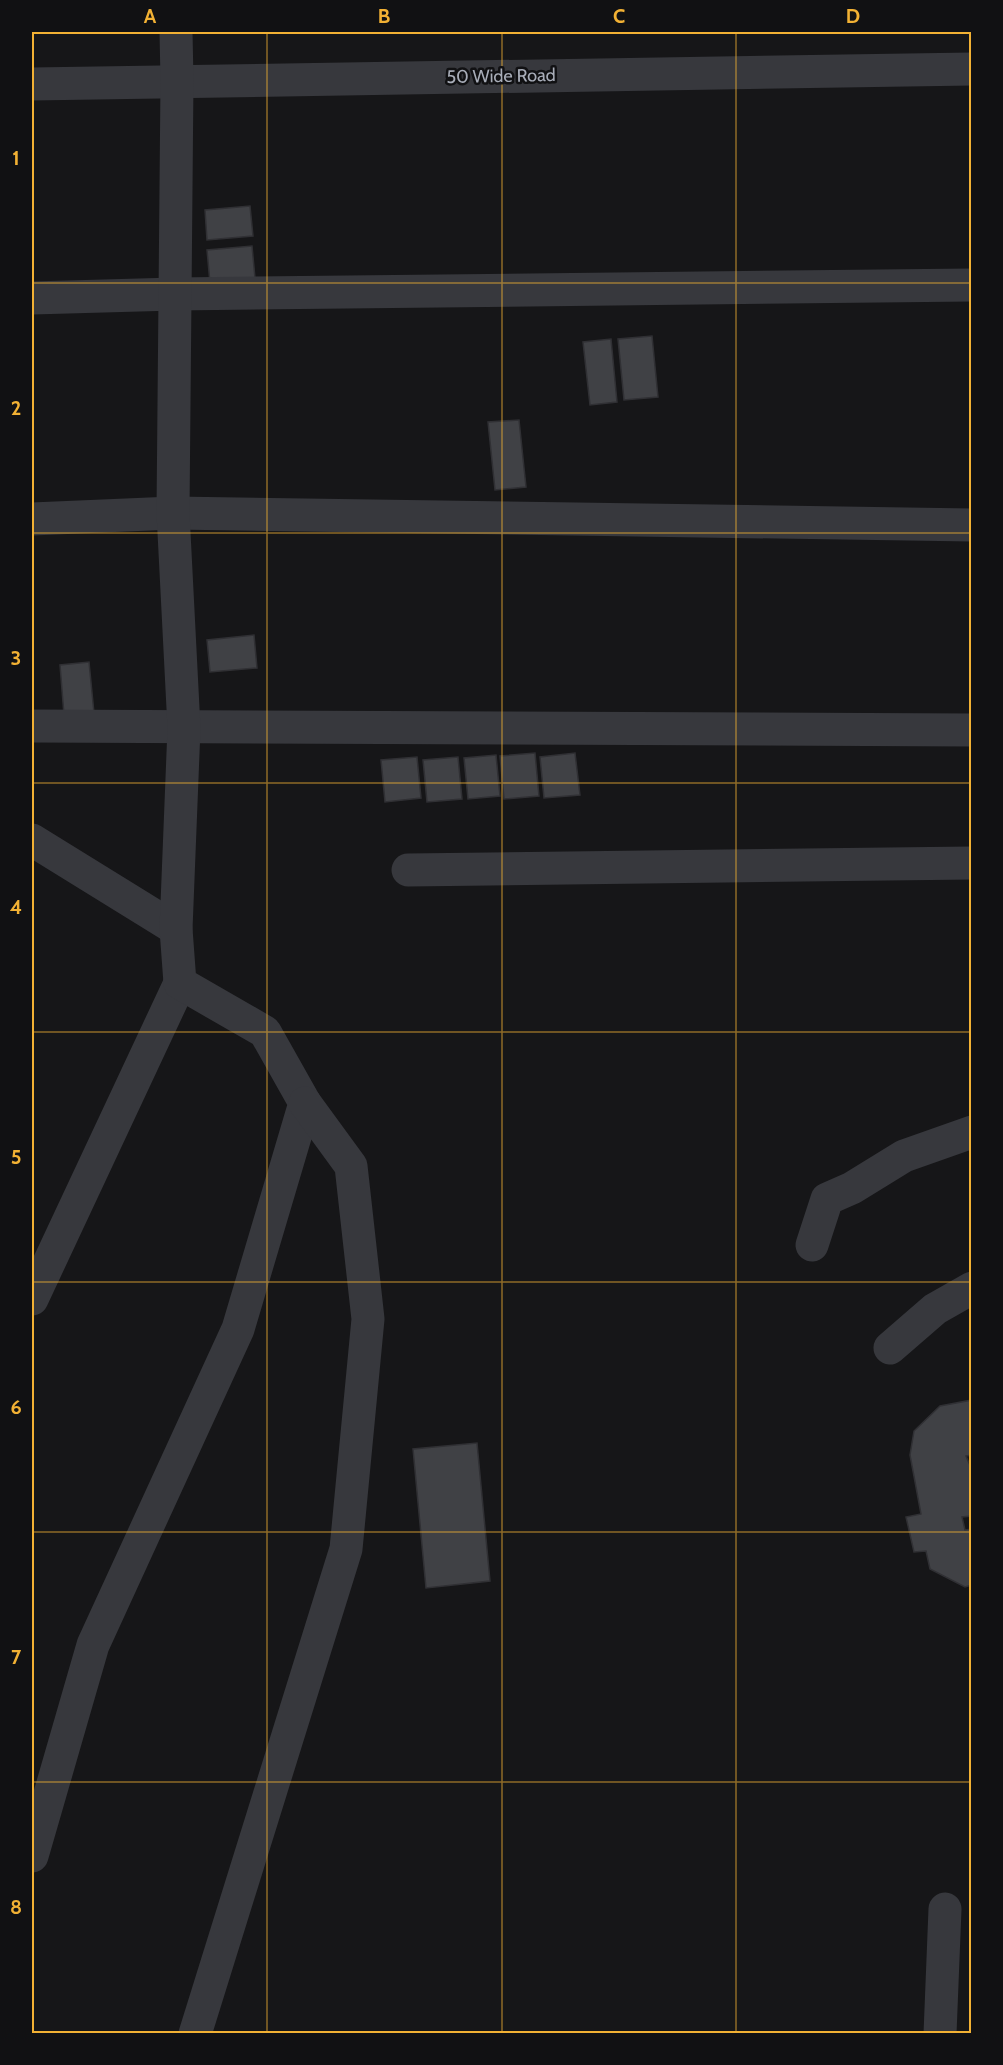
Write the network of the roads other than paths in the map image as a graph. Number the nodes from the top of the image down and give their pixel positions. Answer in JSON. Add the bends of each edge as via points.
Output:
{"nodes":[{"id":1,"x":176,"y":32,"type":"edge"},
{"id":2,"x":972,"y":69,"type":"edge"},
{"id":3,"x":177,"y":80,"type":"junction"},
{"id":4,"x":32,"y":84,"type":"edge"},
{"id":5,"x":972,"y":285,"type":"edge"},
{"id":6,"x":175,"y":294,"type":"junction"},
{"id":7,"x":32,"y":298,"type":"edge"},
{"id":8,"x":173,"y":513,"type":"junction"},
{"id":9,"x":32,"y":519,"type":"edge"},
{"id":10,"x":972,"y":525,"type":"edge"},
{"id":11,"x":32,"y":726,"type":"edge"},
{"id":12,"x":184,"y":728,"type":"junction"},
{"id":13,"x":972,"y":730,"type":"edge"},
{"id":14,"x":32,"y":840,"type":"edge"},
{"id":15,"x":972,"y":863,"type":"edge"},
{"id":16,"x":408,"y":870,"type":"dead end"},
{"id":17,"x":176,"y":929,"type":"junction"},
{"id":18,"x":180,"y":983,"type":"junction"},
{"id":19,"x":305,"y":1103,"type":"junction"},
{"id":20,"x":972,"y":1132,"type":"edge"},
{"id":21,"x":812,"y":1245,"type":"dead end"},
{"id":22,"x":972,"y":1288,"type":"edge"},
{"id":23,"x":32,"y":1299,"type":"edge"},
{"id":24,"x":890,"y":1348,"type":"dead end"},
{"id":25,"x":32,"y":1856,"type":"edge"},
{"id":26,"x":945,"y":1910,"type":"dead end"},
{"id":27,"x":195,"y":2034,"type":"edge"},
{"id":28,"x":940,"y":2034,"type":"edge"}],
"edges":[{"from":1,"to":3,"type":"street"},
{"from":2,"to":3,"type":"street","name":"50 Wide Road"},
{"from":3,"to":4,"type":"street","name":"50 Wide Road"},
{"from":3,"to":6,"type":"street"},
{"from":5,"to":6,"type":"street"},
{"from":6,"to":7,"type":"street"},
{"from":6,"to":8,"type":"street"},
{"from":8,"to":9,"type":"street"},
{"from":8,"to":10,"type":"street"},
{"from":8,"to":12,"type":"street"},
{"from":11,"to":12,"type":"street"},
{"from":12,"to":13,"type":"street"},
{"from":12,"to":17,"type":"street"},
{"from":14,"to":17,"type":"street"},
{"from":15,"to":16,"type":"street"},
{"from":17,"to":18,"type":"street"},
{"from":18,"to":19,"type":"street","via":[[265,1032]]},
{"from":18,"to":23,"type":"street"},
{"from":19,"to":25,"type":"street","via":[[238,1329],[93,1645]]},
{"from":19,"to":27,"type":"street","via":[[351,1166],[368,1319],[346,1549]]},
{"from":20,"to":21,"type":"street","via":[[904,1156],[827,1199]]},
{"from":22,"to":24,"type":"street","via":[[935,1309]]},
{"from":26,"to":28,"type":"street"}]}
